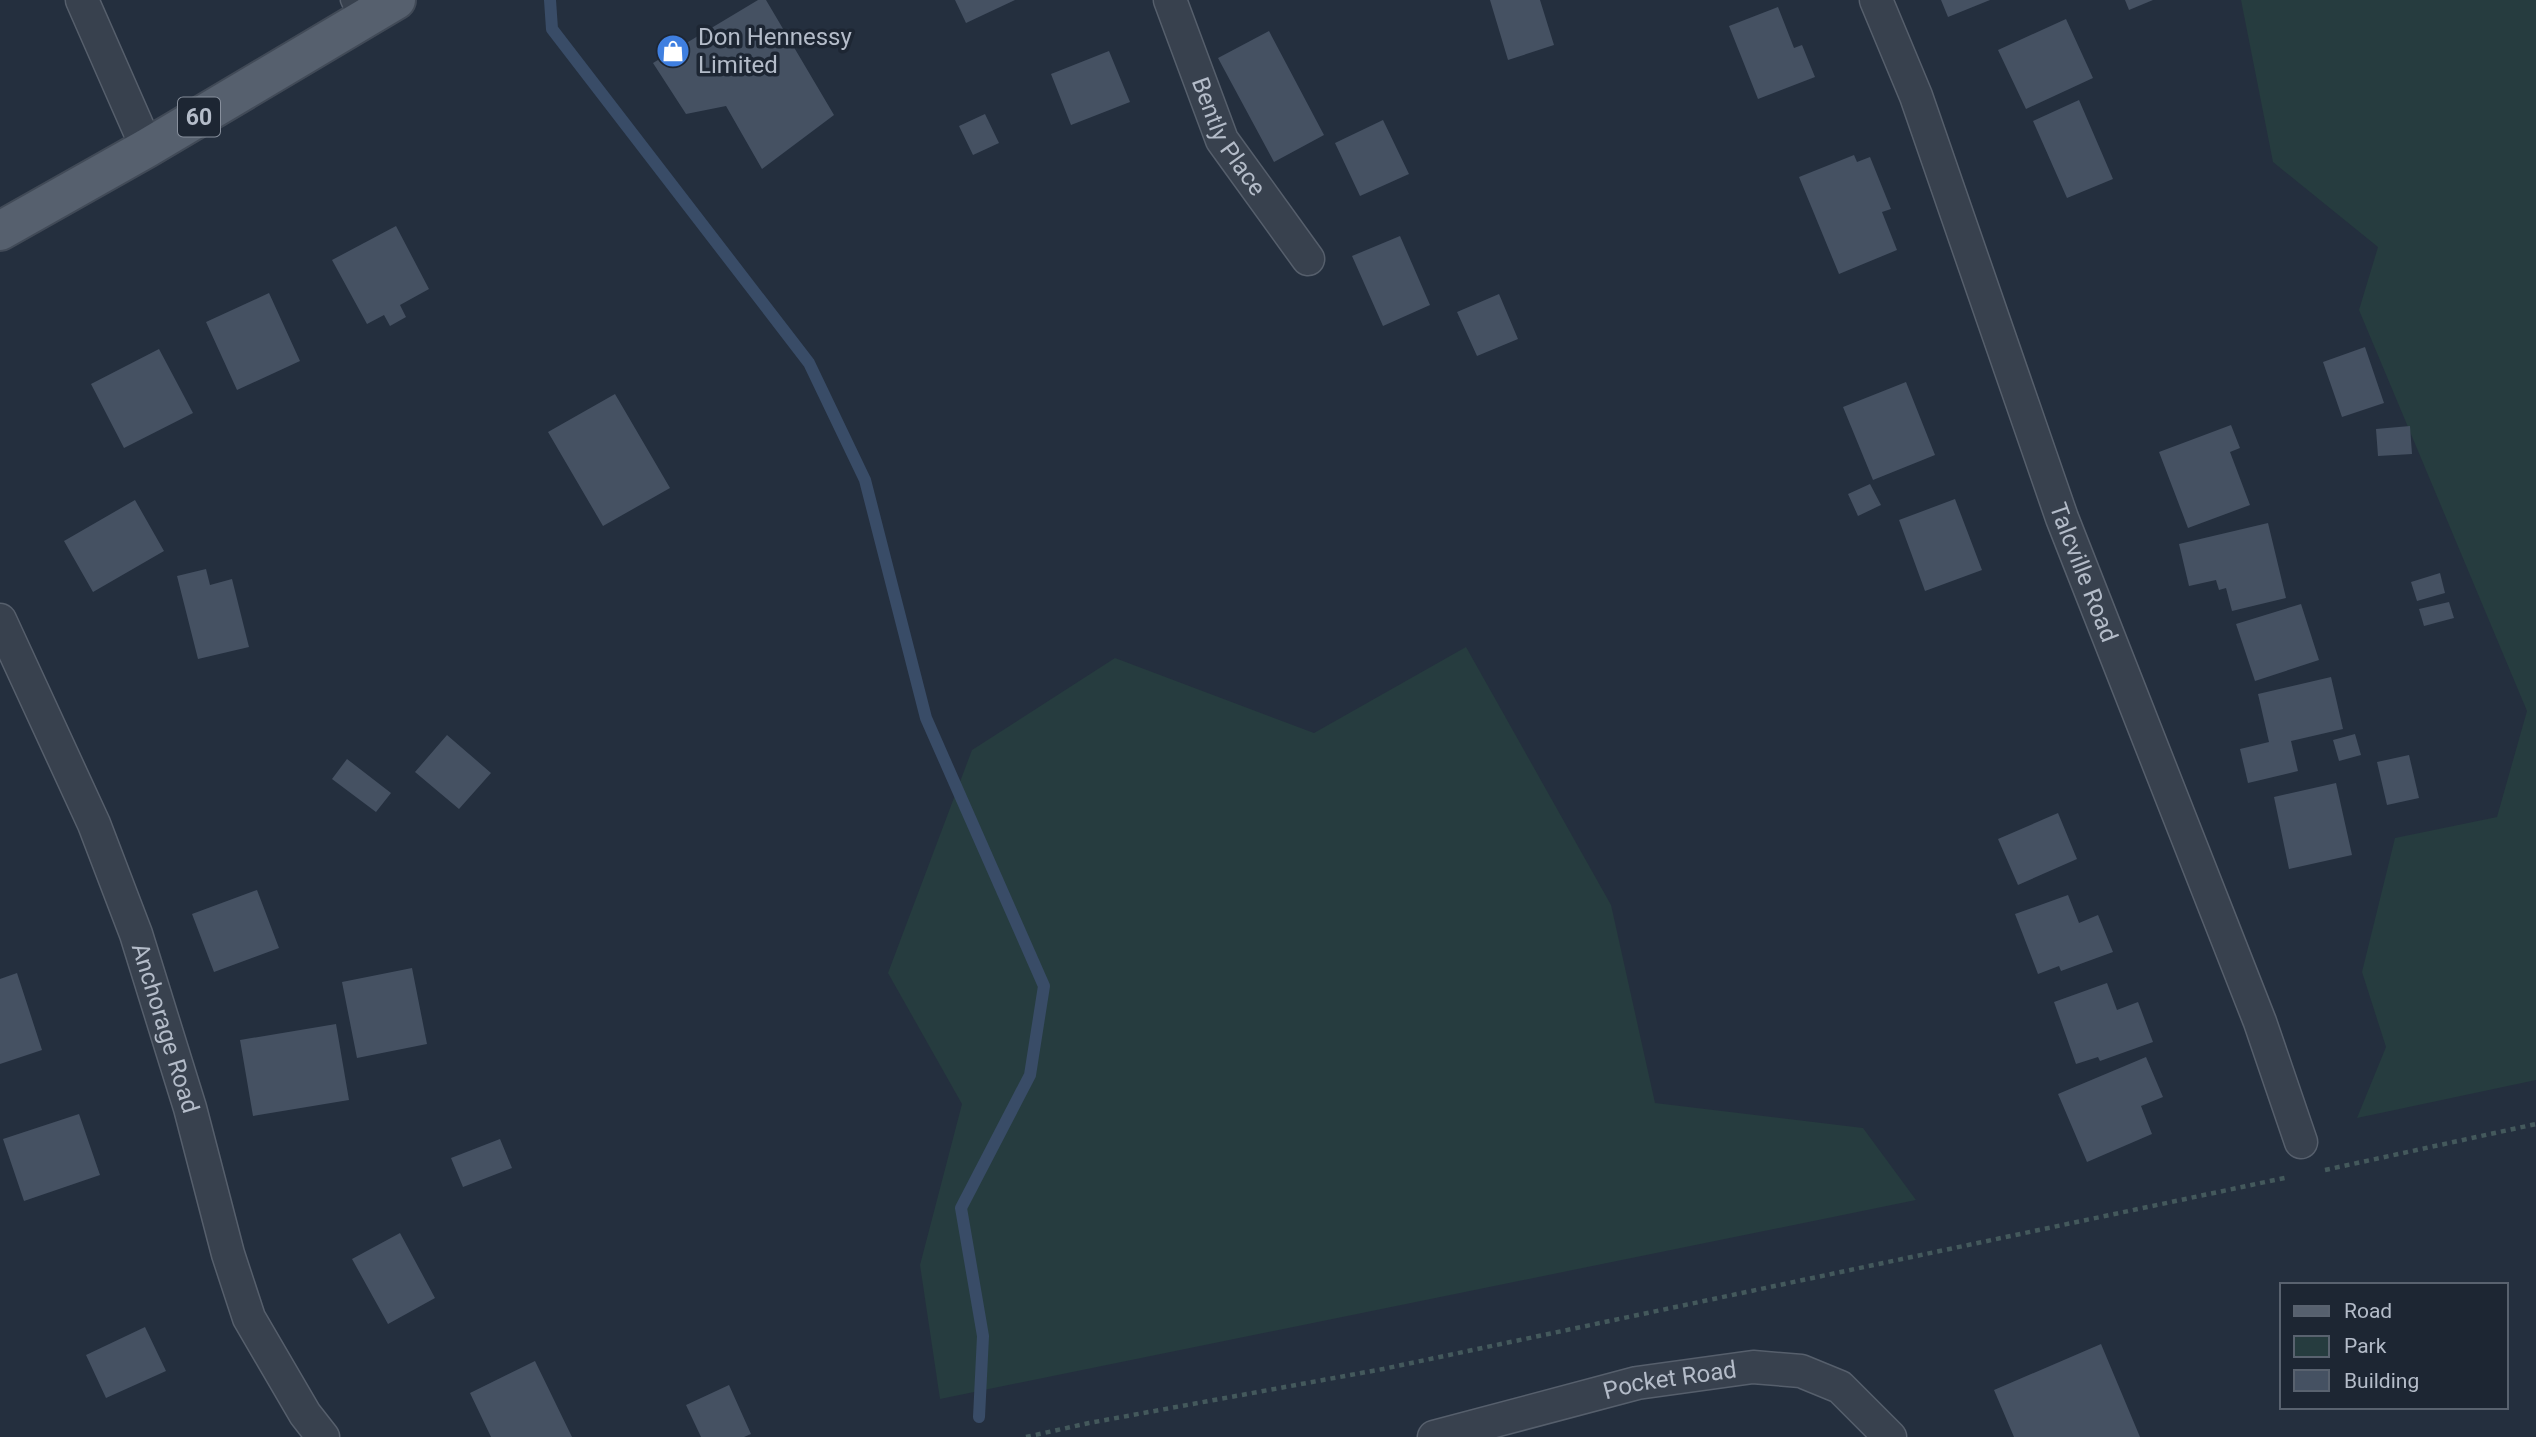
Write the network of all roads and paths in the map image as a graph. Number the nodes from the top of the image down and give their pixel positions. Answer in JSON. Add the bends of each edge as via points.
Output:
{"nodes":[{"id":1,"x":82,"y":0,"type":"edge"},
{"id":2,"x":1170,"y":0,"type":"edge"},
{"id":3,"x":1876,"y":0,"type":"edge"},
{"id":4,"x":369,"y":8,"type":"edge"},
{"id":5,"x":147,"y":148,"type":"junction"},
{"id":6,"x":0,"y":231,"type":"edge"},
{"id":7,"x":1308,"y":259,"type":"dead end"},
{"id":8,"x":0,"y":620,"type":"edge"},
{"id":9,"x":2536,"y":1124,"type":"edge"},
{"id":10,"x":2301,"y":1142,"type":"dead end"},
{"id":11,"x":2316,"y":1171,"type":"dead end"},
{"id":12,"x":2290,"y":1177,"type":"dead end"},
{"id":13,"x":323,"y":1437,"type":"edge"},
{"id":14,"x":1026,"y":1437,"type":"edge"},
{"id":15,"x":1434,"y":1437,"type":"edge"},
{"id":16,"x":1890,"y":1437,"type":"edge"}],
"edges":[{"from":1,"to":5,"type":"street"},
{"from":2,"to":7,"type":"street","name":"Bently Place","via":[[1222,140]]},
{"from":3,"to":10,"type":"street","name":"Talcville Road","via":[[1916,96],[2062,518],[2260,1022]]},
{"from":4,"to":5,"type":"main road","number":"60"},
{"from":5,"to":6,"type":"main road","number":"60"},
{"from":8,"to":13,"type":"street","name":"Anchorage Road","via":[[94,824],[136,934],[249,1318]]},
{"from":9,"to":11,"type":"path"},
{"from":12,"to":14,"type":"path","via":[[1383,1369]]},
{"from":15,"to":16,"type":"street","name":"Pocket Road","via":[[1637,1383],[1753,1367],[1801,1371],[1840,1387]]}]}
